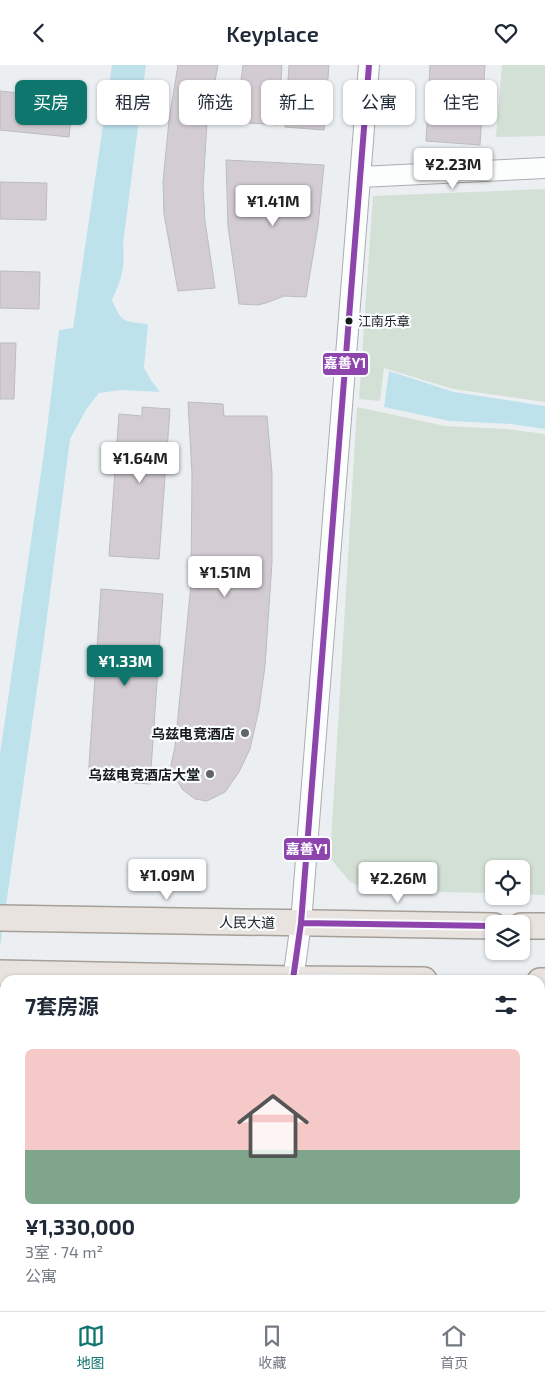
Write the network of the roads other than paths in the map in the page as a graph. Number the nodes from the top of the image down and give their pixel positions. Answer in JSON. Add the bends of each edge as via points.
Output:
{"nodes":[{"id":1,"x":369,"y":65,"type":"edge"},
{"id":2,"x":545,"y":168,"type":"edge"},
{"id":3,"x":360,"y":177,"type":"junction"},
{"id":4,"x":0,"y":918,"type":"edge"},
{"id":5,"x":301,"y":923,"type":"junction"},
{"id":6,"x":485,"y":925,"type":"edge"},
{"id":7,"x":530,"y":926,"type":"edge"},
{"id":8,"x":545,"y":926,"type":"edge"},
{"id":9,"x":0,"y":973,"type":"edge"},
{"id":10,"x":101,"y":975,"type":"edge"},
{"id":11,"x":294,"y":975,"type":"edge"}],
"edges":[{"from":1,"to":3,"type":"street"},
{"from":2,"to":3,"type":"street"},
{"from":3,"to":5,"type":"street"},
{"from":4,"to":5,"type":"main road","name":"人民大道"},
{"from":5,"to":6,"type":"main road","name":"人民大道"},
{"from":5,"to":11,"type":"street"},
{"from":7,"to":8,"type":"main road"},
{"from":9,"to":10,"type":"main road"}]}
